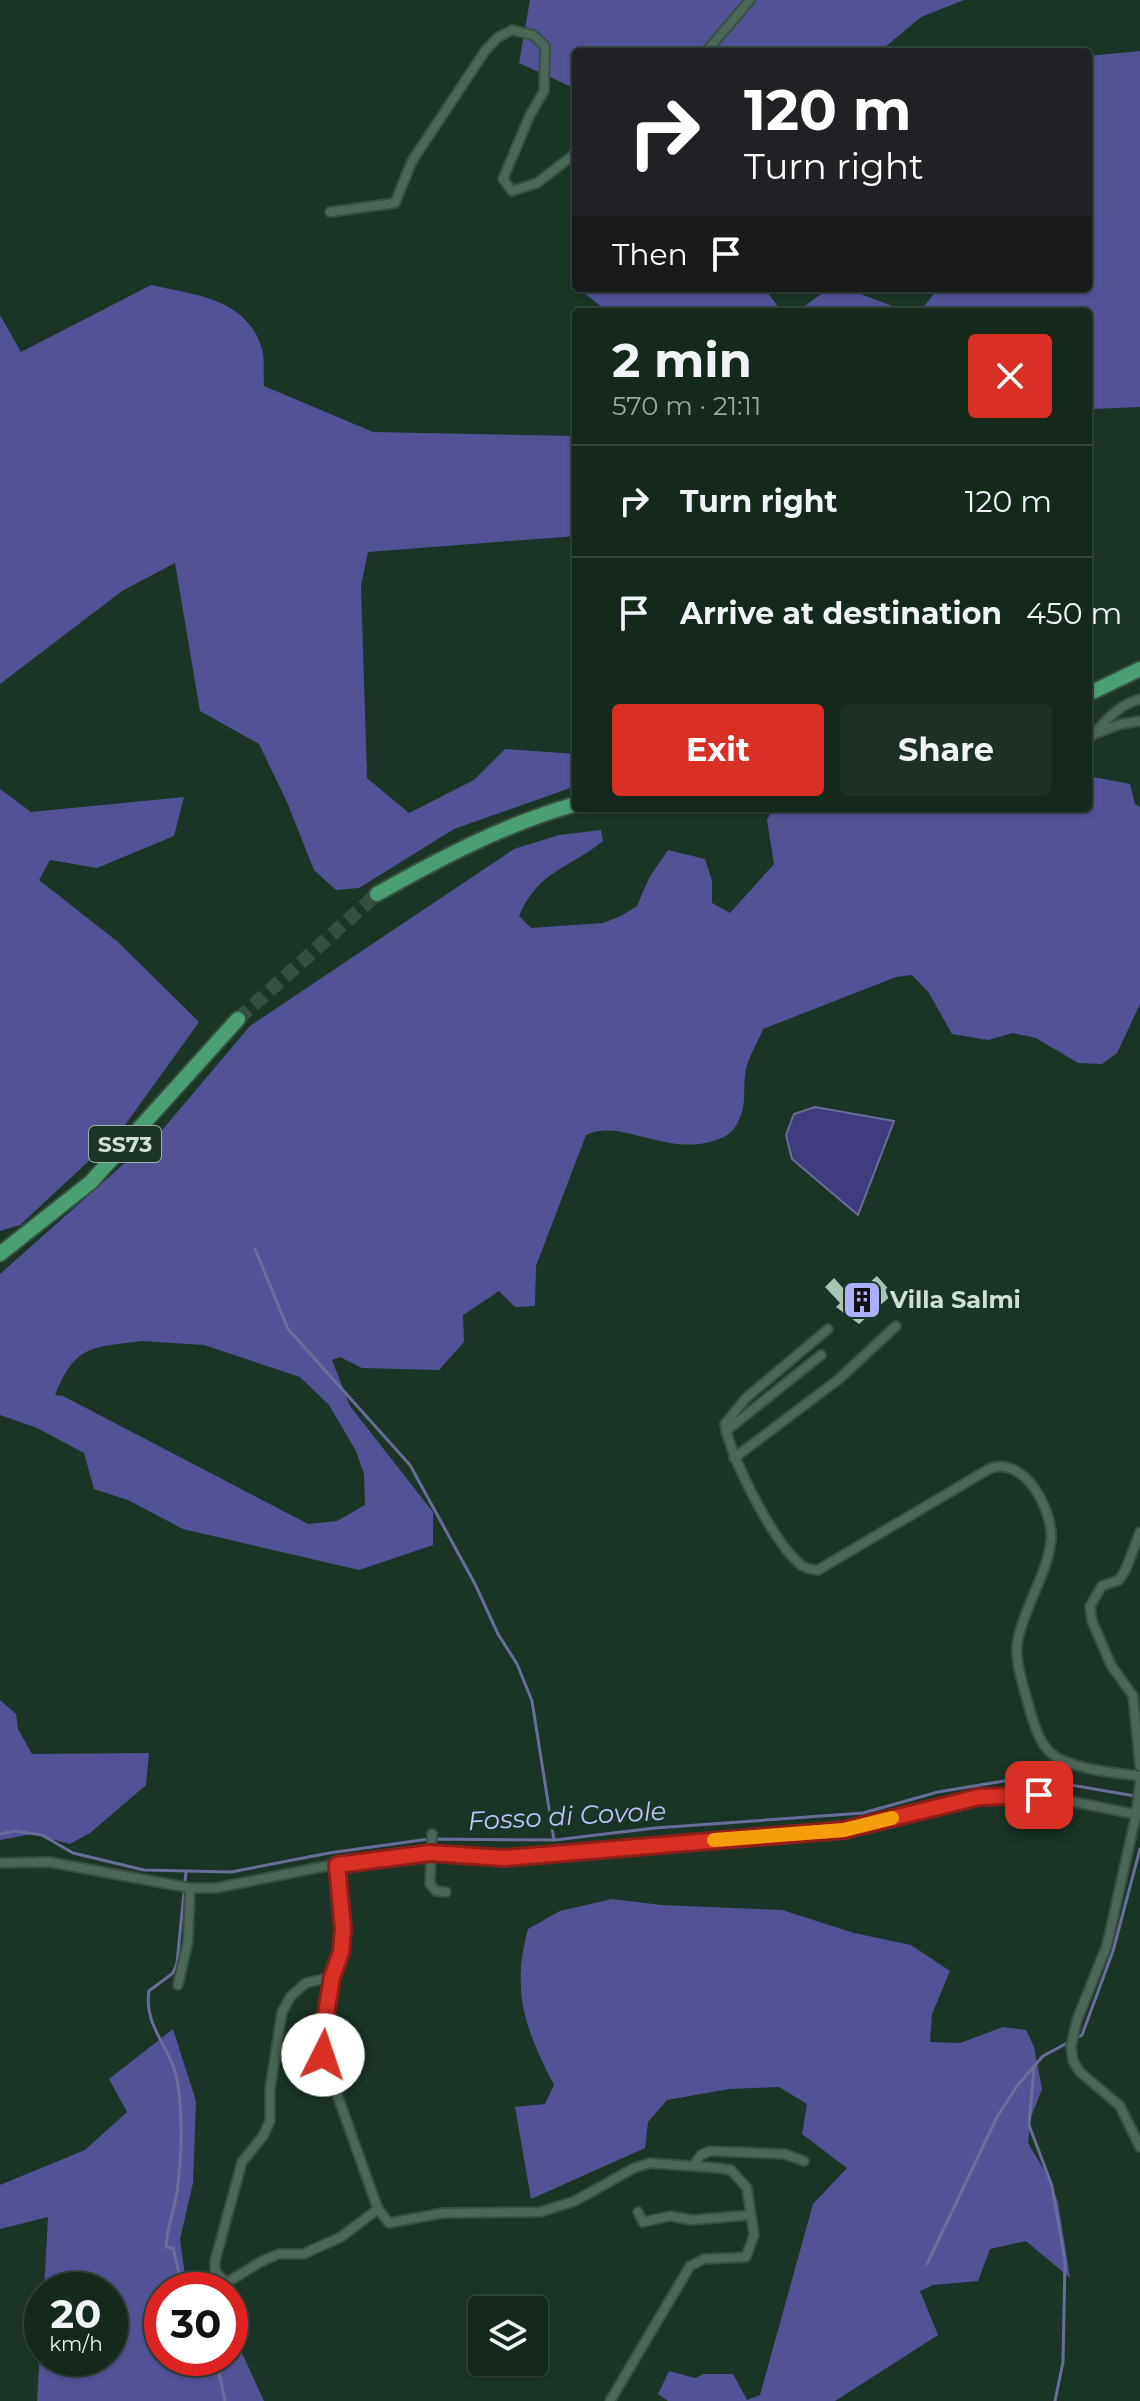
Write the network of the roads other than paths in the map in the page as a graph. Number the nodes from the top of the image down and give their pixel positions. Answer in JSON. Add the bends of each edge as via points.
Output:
{"nodes":[{"id":1,"x":750,"y":0,"type":"edge"},
{"id":2,"x":709,"y":48,"type":"edge"},
{"id":3,"x":572,"y":156,"type":"edge"},
{"id":4,"x":330,"y":212,"type":"dead end"},
{"id":5,"x":1140,"y":669,"type":"edge"},
{"id":6,"x":1092,"y":692,"type":"edge"},
{"id":7,"x":1140,"y":699,"type":"edge"},
{"id":8,"x":1140,"y":721,"type":"edge"},
{"id":9,"x":1092,"y":736,"type":"edge"},
{"id":10,"x":1092,"y":737,"type":"edge"},
{"id":11,"x":572,"y":805,"type":"edge"},
{"id":12,"x":377,"y":894,"type":"tunnel mouth"},
{"id":13,"x":238,"y":1019,"type":"tunnel mouth"},
{"id":14,"x":0,"y":1254,"type":"edge"},
{"id":15,"x":896,"y":1326,"type":"dead end"},
{"id":16,"x":828,"y":1329,"type":"dead end"},
{"id":17,"x":821,"y":1355,"type":"dead end"},
{"id":18,"x":726,"y":1431,"type":"junction"},
{"id":19,"x":734,"y":1458,"type":"junction"},
{"id":20,"x":1140,"y":1532,"type":"edge"},
{"id":21,"x":1140,"y":1766,"type":"edge"},
{"id":22,"x":1140,"y":1782,"type":"edge"},
{"id":23,"x":1140,"y":1792,"type":"edge"},
{"id":24,"x":1138,"y":1813,"type":"edge"},
{"id":25,"x":432,"y":1834,"type":"dead end"},
{"id":26,"x":432,"y":1849,"type":"junction"},
{"id":27,"x":0,"y":1863,"type":"edge"},
{"id":28,"x":337,"y":1865,"type":"junction"},
{"id":29,"x":190,"y":1888,"type":"junction"},
{"id":30,"x":446,"y":1892,"type":"dead end"},
{"id":31,"x":332,"y":1977,"type":"junction"},
{"id":32,"x":178,"y":1985,"type":"dead end"},
{"id":33,"x":1140,"y":2147,"type":"edge"},
{"id":34,"x":804,"y":2161,"type":"dead end"},
{"id":35,"x":693,"y":2166,"type":"junction"},
{"id":36,"x":378,"y":2209,"type":"junction"},
{"id":37,"x":638,"y":2212,"type":"dead end"},
{"id":38,"x":751,"y":2215,"type":"junction"},
{"id":39,"x":610,"y":2401,"type":"edge"}],
"edges":[{"from":1,"to":2,"type":"street"},
{"from":3,"to":4,"type":"street","via":[[537,183],[512,191],[503,179],[544,91],[546,67],[545,46],[533,35],[512,30],[485,51],[412,161],[395,203]]},
{"from":5,"to":6,"type":"main road"},
{"from":7,"to":9,"type":"street","via":[[1118,708]]},
{"from":8,"to":10,"type":"street"},
{"from":11,"to":12,"type":"main road","via":[[449,853]]},
{"from":13,"to":14,"type":"main road","number":"SS73","via":[[91,1182]]},
{"from":15,"to":19,"type":"street","via":[[839,1379]]},
{"from":16,"to":18,"type":"street","via":[[746,1398],[725,1424]]},
{"from":17,"to":18,"type":"street"},
{"from":18,"to":19,"type":"street"},
{"from":19,"to":22,"type":"street","via":[[790,1553],[803,1567],[818,1570],[998,1465],[1022,1475],[1035,1489],[1051,1536],[1018,1641],[1033,1720],[1051,1754],[1064,1762]]},
{"from":20,"to":21,"type":"street","via":[[1119,1580],[1102,1586],[1090,1606],[1111,1665],[1133,1696]]},
{"from":22,"to":23,"type":"street"},
{"from":23,"to":24,"type":"street"},
{"from":24,"to":26,"type":"street","via":[[1013,1794],[979,1797],[844,1830],[504,1858]]},
{"from":24,"to":33,"type":"street","via":[[1107,1945],[1071,2046],[1080,2072],[1120,2106]]},
{"from":25,"to":26,"type":"street"},
{"from":26,"to":28,"type":"street"},
{"from":26,"to":30,"type":"street","via":[[430,1884]]},
{"from":27,"to":29,"type":"street","via":[[49,1862]]},
{"from":28,"to":29,"type":"street","via":[[236,1885]]},
{"from":28,"to":31,"type":"street","via":[[343,1929]]},
{"from":29,"to":32,"type":"street","via":[[188,1941]]},
{"from":31,"to":36,"type":"street","via":[[323,2055]]},
{"from":31,"to":36,"type":"street","via":[[306,1983],[282,2012],[270,2121],[242,2162],[215,2271],[226,2283],[279,2254],[303,2254],[341,2237]]},
{"from":34,"to":35,"type":"street","via":[[784,2154],[710,2151]]},
{"from":35,"to":36,"type":"street","via":[[650,2163],[575,2201],[540,2212],[443,2213],[389,2223]]},
{"from":35,"to":38,"type":"street","via":[[731,2170],[747,2188]]},
{"from":37,"to":38,"type":"street","via":[[643,2222],[670,2216],[692,2220]]},
{"from":38,"to":39,"type":"street","via":[[751,2252],[690,2266]]}]}
